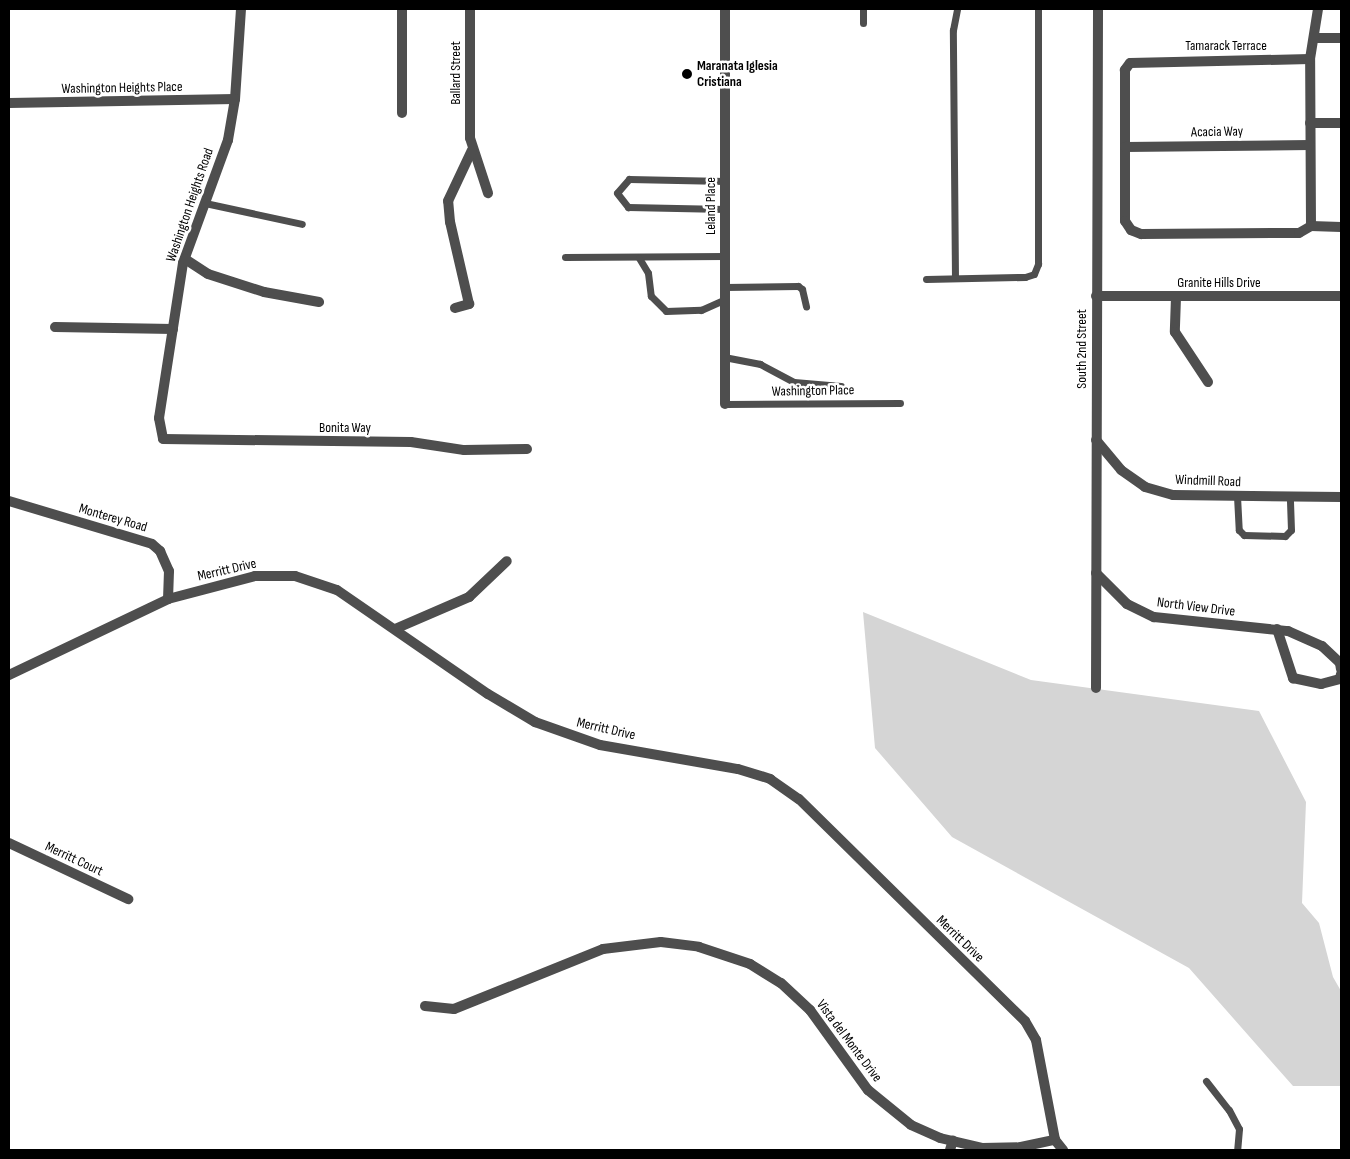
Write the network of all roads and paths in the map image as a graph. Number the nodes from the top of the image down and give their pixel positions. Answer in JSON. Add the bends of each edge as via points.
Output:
{"nodes":[{"id":1,"x":241,"y":9,"type":"edge"},
{"id":2,"x":402,"y":9,"type":"edge"},
{"id":3,"x":470,"y":9,"type":"edge"},
{"id":4,"x":724,"y":9,"type":"edge"},
{"id":5,"x":863,"y":9,"type":"edge"},
{"id":6,"x":957,"y":9,"type":"edge"},
{"id":7,"x":1038,"y":9,"type":"edge"},
{"id":8,"x":1098,"y":9,"type":"edge"},
{"id":9,"x":1318,"y":9,"type":"edge"},
{"id":10,"x":863,"y":23,"type":"dead end"},
{"id":11,"x":1314,"y":38,"type":"junction"},
{"id":12,"x":1341,"y":38,"type":"edge"},
{"id":13,"x":1310,"y":59,"type":"junction"},
{"id":14,"x":235,"y":99,"type":"junction"},
{"id":15,"x":9,"y":103,"type":"edge"},
{"id":16,"x":402,"y":113,"type":"dead end"},
{"id":17,"x":1310,"y":123,"type":"junction"},
{"id":18,"x":1341,"y":123,"type":"edge"},
{"id":19,"x":1310,"y":145,"type":"junction"},
{"id":20,"x":1124,"y":147,"type":"junction"},
{"id":21,"x":472,"y":150,"type":"junction"},
{"id":22,"x":725,"y":181,"type":"junction"},
{"id":23,"x":488,"y":193,"type":"dead end"},
{"id":24,"x":205,"y":203,"type":"junction"},
{"id":25,"x":725,"y":209,"type":"junction"},
{"id":26,"x":302,"y":224,"type":"dead end"},
{"id":27,"x":1312,"y":226,"type":"junction"},
{"id":28,"x":1341,"y":227,"type":"edge"},
{"id":29,"x":725,"y":256,"type":"junction"},
{"id":30,"x":565,"y":257,"type":"dead end"},
{"id":31,"x":639,"y":258,"type":"junction"},
{"id":32,"x":185,"y":259,"type":"junction"},
{"id":33,"x":955,"y":278,"type":"junction"},
{"id":34,"x":926,"y":279,"type":"dead end"},
{"id":35,"x":725,"y":287,"type":"junction"},
{"id":36,"x":1096,"y":296,"type":"junction"},
{"id":37,"x":1341,"y":296,"type":"edge"},
{"id":38,"x":1176,"y":297,"type":"junction"},
{"id":39,"x":726,"y":299,"type":"junction"},
{"id":40,"x":319,"y":302,"type":"dead end"},
{"id":41,"x":806,"y":306,"type":"dead end"},
{"id":42,"x":455,"y":308,"type":"dead end"},
{"id":43,"x":55,"y":327,"type":"dead end"},
{"id":44,"x":173,"y":330,"type":"junction"},
{"id":45,"x":724,"y":357,"type":"junction"},
{"id":46,"x":1208,"y":382,"type":"dead end"},
{"id":47,"x":841,"y":386,"type":"dead end"},
{"id":48,"x":900,"y":403,"type":"dead end"},
{"id":49,"x":725,"y":404,"type":"joint"},
{"id":50,"x":163,"y":439,"type":"joint"},
{"id":51,"x":1096,"y":439,"type":"junction"},
{"id":52,"x":527,"y":449,"type":"dead end"},
{"id":53,"x":1237,"y":496,"type":"junction"},
{"id":54,"x":1290,"y":496,"type":"junction"},
{"id":55,"x":1341,"y":497,"type":"edge"},
{"id":56,"x":9,"y":501,"type":"edge"},
{"id":57,"x":508,"y":561,"type":"dead end"},
{"id":58,"x":1096,"y":573,"type":"junction"},
{"id":59,"x":168,"y":599,"type":"junction"},
{"id":60,"x":395,"y":629,"type":"junction"},
{"id":61,"x":1277,"y":629,"type":"junction"},
{"id":62,"x":1341,"y":669,"type":"edge"},
{"id":63,"x":1341,"y":674,"type":"edge"},
{"id":64,"x":9,"y":675,"type":"edge"},
{"id":65,"x":1096,"y":688,"type":"dead end"},
{"id":66,"x":9,"y":843,"type":"edge"},
{"id":67,"x":128,"y":899,"type":"dead end"},
{"id":68,"x":425,"y":1006,"type":"dead end"},
{"id":69,"x":1206,"y":1081,"type":"dead end"},
{"id":70,"x":953,"y":1140,"type":"junction"},
{"id":71,"x":1055,"y":1140,"type":"junction"},
{"id":72,"x":950,"y":1150,"type":"edge"},
{"id":73,"x":1062,"y":1150,"type":"edge"},
{"id":74,"x":1237,"y":1150,"type":"edge"}],
"edges":[{"from":1,"to":14,"type":"street","name":"Washington Heights Road"},
{"from":2,"to":16,"type":"street"},
{"from":3,"to":21,"type":"street","name":"Ballard Street"},
{"from":4,"to":22,"type":"street","name":"Leland Place"},
{"from":5,"to":10,"type":"lane"},
{"from":6,"to":33,"type":"lane","via":[[953,30]]},
{"from":7,"to":33,"type":"lane","via":[[1038,264],[1034,274],[1025,277]]},
{"from":8,"to":36,"type":"street","name":"South 2nd Street"},
{"from":9,"to":11,"type":"street"},
{"from":11,"to":12,"type":"street"},
{"from":11,"to":13,"type":"street"},
{"from":13,"to":17,"type":"street"},
{"from":13,"to":20,"type":"street","name":"Tamarack Terrace","via":[[1130,63],[1125,70]]},
{"from":14,"to":15,"type":"street","name":"Washington Heights Place"},
{"from":14,"to":24,"type":"street","name":"Washington Heights Road","via":[[228,140]]},
{"from":17,"to":18,"type":"street"},
{"from":17,"to":19,"type":"street"},
{"from":19,"to":20,"type":"street","name":"Acacia Way"},
{"from":19,"to":27,"type":"street"},
{"from":20,"to":27,"type":"street","via":[[1125,221],[1131,230],[1140,234],[1299,234]]},
{"from":21,"to":23,"type":"street","name":"Ballard Street","via":[[477,155]]},
{"from":21,"to":42,"type":"street","via":[[448,201],[469,304]]},
{"from":22,"to":25,"type":"street","name":"Leland Place"},
{"from":22,"to":25,"type":"lane","via":[[629,180],[617,193],[628,207]]},
{"from":24,"to":26,"type":"lane"},
{"from":24,"to":32,"type":"street","name":"Washington Heights Road"},
{"from":25,"to":29,"type":"street","name":"Leland Place"},
{"from":27,"to":28,"type":"street"},
{"from":29,"to":31,"type":"lane"},
{"from":29,"to":35,"type":"street","name":"Leland Place"},
{"from":30,"to":31,"type":"lane"},
{"from":31,"to":39,"type":"lane","via":[[648,273],[650,296],[666,311],[701,310]]},
{"from":32,"to":40,"type":"street","via":[[208,274],[255,289]]},
{"from":32,"to":44,"type":"street","name":"Washington Heights Road"},
{"from":33,"to":34,"type":"lane"},
{"from":35,"to":39,"type":"street","name":"Leland Place"},
{"from":35,"to":41,"type":"lane","via":[[798,286],[802,289]]},
{"from":36,"to":38,"type":"street","name":"Granite Hills Drive"},
{"from":36,"to":51,"type":"street","name":"South 2nd Street"},
{"from":37,"to":38,"type":"street","name":"Granite Hills Drive"},
{"from":38,"to":46,"type":"street","via":[[1175,332]]},
{"from":39,"to":45,"type":"street","name":"Leland Place"},
{"from":43,"to":44,"type":"street"},
{"from":44,"to":50,"type":"street","name":"Washington Heights Road","via":[[160,418]]},
{"from":45,"to":47,"type":"lane","via":[[760,364],[794,382]]},
{"from":45,"to":49,"type":"street","name":"Leland Place"},
{"from":48,"to":49,"type":"lane","name":"Washington Place"},
{"from":50,"to":52,"type":"street","name":"Bonita Way","via":[[411,442],[464,450]]},
{"from":51,"to":53,"type":"street","name":"Windmill Road","via":[[1121,470],[1146,486],[1173,495]]},
{"from":51,"to":58,"type":"street","name":"South 2nd Street"},
{"from":53,"to":54,"type":"street","name":"Windmill Road"},
{"from":53,"to":54,"type":"lane","via":[[1239,530],[1244,535],[1285,536],[1291,530]]},
{"from":54,"to":55,"type":"street","name":"Windmill Road"},
{"from":56,"to":59,"type":"street","name":"Monterey Road","via":[[152,544],[160,551],[169,570]]},
{"from":57,"to":60,"type":"street","via":[[469,597]]},
{"from":58,"to":61,"type":"street","name":"North View Drive","via":[[1127,604],[1154,617]]},
{"from":58,"to":65,"type":"street","name":"South 2nd Street"},
{"from":59,"to":60,"type":"street","name":"Merritt Drive","via":[[255,576],[295,576],[337,590]]},
{"from":59,"to":64,"type":"street","name":"Merritt Drive"},
{"from":60,"to":71,"type":"street","name":"Merritt Drive","via":[[488,694],[557,731],[600,745],[749,771],[790,791],[1024,1021],[1036,1040]]},
{"from":61,"to":62,"type":"street","name":"North View Drive","via":[[1299,634],[1322,646],[1340,663]]},
{"from":61,"to":63,"type":"street","via":[[1293,678],[1321,684],[1340,679]]},
{"from":66,"to":67,"type":"street","name":"Merritt Court"},
{"from":68,"to":70,"type":"street","name":"Vista del Monte Drive","via":[[454,1009],[622,945],[660,942],[716,951],[762,969],[781,983],[810,1010],[868,1090],[887,1109],[925,1132]]},
{"from":69,"to":74,"type":"lane","via":[[1229,1110],[1239,1129]]},
{"from":70,"to":71,"type":"street","name":"Vista del Monte Drive","via":[[982,1148],[1021,1147]]},
{"from":70,"to":72,"type":"street"},
{"from":71,"to":73,"type":"street","name":"Merritt Drive"}]}
